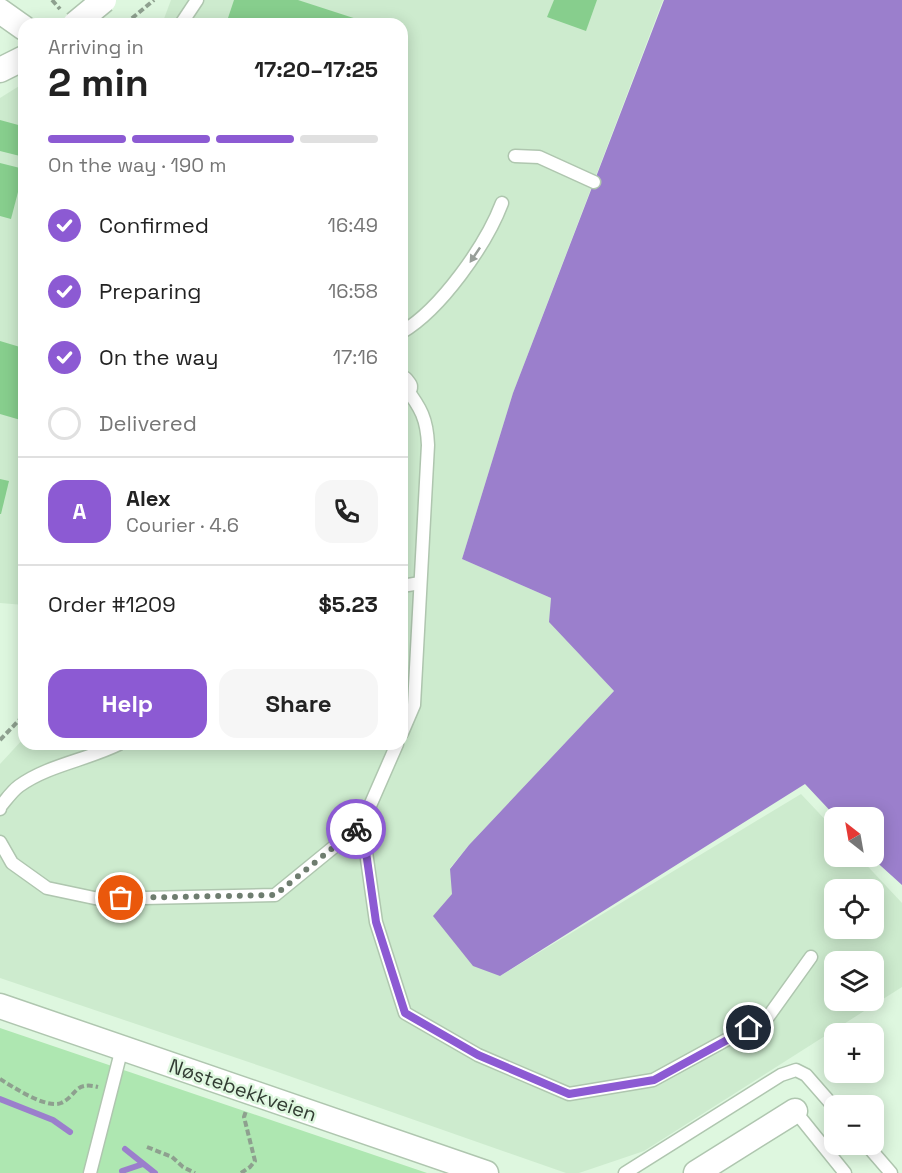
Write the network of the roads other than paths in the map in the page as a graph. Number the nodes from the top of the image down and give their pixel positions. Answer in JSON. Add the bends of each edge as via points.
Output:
{"nodes":[{"id":1,"x":104,"y":0,"type":"edge"},
{"id":2,"x":197,"y":0,"type":"edge"},
{"id":3,"x":0,"y":11,"type":"edge"},
{"id":4,"x":82,"y":18,"type":"edge"},
{"id":5,"x":185,"y":18,"type":"edge"},
{"id":6,"x":18,"y":24,"type":"edge"},
{"id":7,"x":18,"y":61,"type":"edge"},
{"id":8,"x":0,"y":70,"type":"edge"},
{"id":9,"x":515,"y":156,"type":"dead end"},
{"id":10,"x":594,"y":182,"type":"dead end"},
{"id":11,"x":502,"y":203,"type":"dead end"},
{"id":12,"x":408,"y":327,"type":"edge"},
{"id":13,"x":408,"y":391,"type":"edge"},
{"id":14,"x":420,"y":583,"type":"junction"},
{"id":15,"x":408,"y":585,"type":"edge"},
{"id":16,"x":408,"y":720,"type":"edge"},
{"id":17,"x":106,"y":750,"type":"edge"},
{"id":18,"x":394,"y":750,"type":"edge"},
{"id":19,"x":0,"y":809,"type":"edge"},
{"id":20,"x":362,"y":824,"type":"junction"},
{"id":21,"x":0,"y":842,"type":"edge"},
{"id":22,"x":811,"y":957,"type":"dead end"},
{"id":23,"x":0,"y":1006,"type":"edge"},
{"id":24,"x":122,"y":1048,"type":"junction"},
{"id":25,"x":824,"y":1096,"type":"edge"},
{"id":26,"x":795,"y":1111,"type":"joint"},
{"id":27,"x":875,"y":1155,"type":"edge"},
{"id":28,"x":90,"y":1173,"type":"edge"},
{"id":29,"x":486,"y":1173,"type":"edge"},
{"id":30,"x":626,"y":1173,"type":"edge"},
{"id":31,"x":696,"y":1173,"type":"edge"},
{"id":32,"x":845,"y":1173,"type":"edge"},
{"id":33,"x":891,"y":1173,"type":"edge"}],
"edges":[{"from":1,"to":4,"type":"street","bridge":true},
{"from":2,"to":5,"type":"lane"},
{"from":3,"to":6,"type":"street"},
{"from":7,"to":8,"type":"street"},
{"from":9,"to":10,"type":"lane","via":[[539,157]]},
{"from":11,"to":12,"type":"lane","one_way":true,"via":[[470,263],[434,305]]},
{"from":13,"to":14,"type":"lane","via":[[423,413],[427,429]]},
{"from":14,"to":15,"type":"lane"},
{"from":14,"to":16,"type":"lane","via":[[414,705]]},
{"from":17,"to":19,"type":"lane","via":[[18,786]]},
{"from":18,"to":20,"type":"lane"},
{"from":20,"to":21,"type":"lane","via":[[275,895],[99,899],[47,888],[12,864]]},
{"from":20,"to":22,"type":"lane","via":[[376,922],[405,1013],[478,1055],[569,1094],[654,1080],[768,1017]]},
{"from":23,"to":24,"type":"street","name":"Nøstebekkveien"},
{"from":24,"to":28,"type":"lane"},
{"from":24,"to":29,"type":"street","name":"Nøstebekkveien"},
{"from":25,"to":30,"type":"lane","via":[[806,1075],[796,1070],[782,1075]]},
{"from":26,"to":31,"type":"street"},
{"from":26,"to":32,"type":"lane"},
{"from":27,"to":33,"type":"lane"}]}
